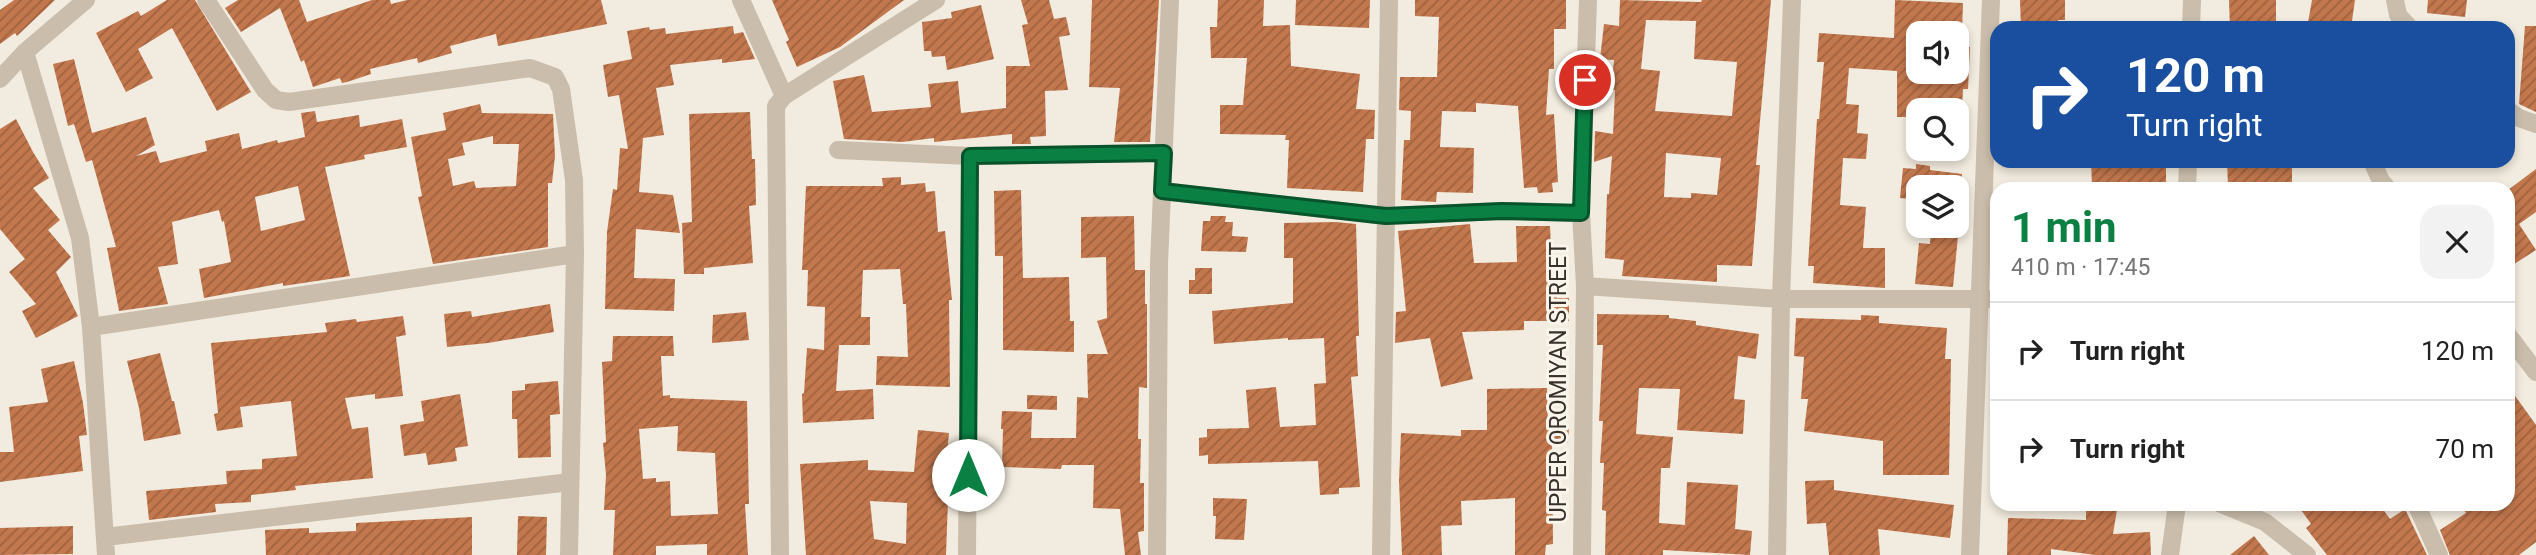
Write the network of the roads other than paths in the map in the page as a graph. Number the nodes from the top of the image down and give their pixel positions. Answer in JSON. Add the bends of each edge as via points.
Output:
{"nodes":[{"id":1,"x":86,"y":0,"type":"edge"},
{"id":2,"x":206,"y":0,"type":"edge"},
{"id":3,"x":741,"y":0,"type":"edge"},
{"id":4,"x":936,"y":0,"type":"edge"},
{"id":5,"x":1170,"y":0,"type":"edge"},
{"id":6,"x":1389,"y":0,"type":"edge"},
{"id":7,"x":1588,"y":0,"type":"edge"},
{"id":8,"x":1791,"y":0,"type":"edge"},
{"id":9,"x":1991,"y":0,"type":"edge"},
{"id":10,"x":2192,"y":0,"type":"edge"},
{"id":11,"x":2395,"y":0,"type":"edge"},
{"id":12,"x":1990,"y":21,"type":"edge"},
{"id":13,"x":2191,"y":21,"type":"edge"},
{"id":14,"x":2404,"y":21,"type":"edge"},
{"id":15,"x":1990,"y":23,"type":"edge"},
{"id":16,"x":25,"y":52,"type":"junction"},
{"id":17,"x":0,"y":79,"type":"edge"},
{"id":18,"x":784,"y":96,"type":"junction"},
{"id":19,"x":2515,"y":115,"type":"edge"},
{"id":20,"x":2536,"y":124,"type":"edge"},
{"id":21,"x":838,"y":150,"type":"dead end"},
{"id":22,"x":1164,"y":153,"type":"junction"},
{"id":23,"x":970,"y":156,"type":"junction"},
{"id":24,"x":1162,"y":191,"type":"junction"},
{"id":25,"x":1581,"y":213,"type":"junction"},
{"id":26,"x":1386,"y":216,"type":"junction"},
{"id":27,"x":575,"y":254,"type":"junction"},
{"id":28,"x":1586,"y":286,"type":"junction"},
{"id":29,"x":1781,"y":299,"type":"junction"},
{"id":30,"x":1978,"y":299,"type":"junction"},
{"id":31,"x":1990,"y":299,"type":"edge"},
{"id":32,"x":91,"y":327,"type":"junction"},
{"id":33,"x":2515,"y":344,"type":"edge"},
{"id":34,"x":2536,"y":372,"type":"edge"},
{"id":35,"x":570,"y":482,"type":"junction"},
{"id":36,"x":2176,"y":511,"type":"edge"},
{"id":37,"x":2238,"y":511,"type":"edge"},
{"id":38,"x":2419,"y":511,"type":"edge"},
{"id":39,"x":105,"y":546,"type":"edge"},
{"id":40,"x":569,"y":555,"type":"edge"},
{"id":41,"x":780,"y":555,"type":"edge"},
{"id":42,"x":967,"y":555,"type":"edge"},
{"id":43,"x":1157,"y":555,"type":"edge"},
{"id":44,"x":1381,"y":555,"type":"edge"},
{"id":45,"x":1582,"y":555,"type":"edge"},
{"id":46,"x":1777,"y":555,"type":"edge"},
{"id":47,"x":1969,"y":555,"type":"edge"},
{"id":48,"x":2170,"y":555,"type":"edge"},
{"id":49,"x":2307,"y":555,"type":"edge"},
{"id":50,"x":2439,"y":555,"type":"edge"}],
"edges":[{"from":1,"to":16,"type":"street"},
{"from":2,"to":27,"type":"street","via":[[276,100],[289,102],[530,68],[555,77],[561,89],[574,180]]},
{"from":3,"to":18,"type":"street"},
{"from":4,"to":18,"type":"street"},
{"from":5,"to":22,"type":"street"},
{"from":6,"to":26,"type":"street"},
{"from":7,"to":25,"type":"street","name":"UPPER OROMIYAN STREET"},
{"from":8,"to":29,"type":"street"},
{"from":9,"to":12,"type":"street"},
{"from":10,"to":13,"type":"street"},
{"from":11,"to":14,"type":"street"},
{"from":15,"to":30,"type":"street"},
{"from":16,"to":17,"type":"street"},
{"from":16,"to":32,"type":"street","via":[[79,239]]},
{"from":18,"to":41,"type":"street","via":[[776,106]]},
{"from":19,"to":20,"type":"street"},
{"from":21,"to":23,"type":"street"},
{"from":22,"to":23,"type":"street"},
{"from":22,"to":24,"type":"street"},
{"from":23,"to":42,"type":"street"},
{"from":24,"to":26,"type":"street"},
{"from":24,"to":43,"type":"street"},
{"from":25,"to":26,"type":"street"},
{"from":25,"to":28,"type":"street","name":"UPPER OROMIYAN STREET"},
{"from":26,"to":44,"type":"street"},
{"from":27,"to":32,"type":"street"},
{"from":27,"to":35,"type":"street"},
{"from":28,"to":29,"type":"street"},
{"from":28,"to":45,"type":"street","name":"UPPER OROMIYAN STREET"},
{"from":29,"to":30,"type":"street"},
{"from":29,"to":46,"type":"street"},
{"from":30,"to":31,"type":"street"},
{"from":30,"to":47,"type":"street"},
{"from":32,"to":39,"type":"street"},
{"from":33,"to":34,"type":"street"},
{"from":35,"to":39,"type":"street"},
{"from":35,"to":40,"type":"street"},
{"from":36,"to":48,"type":"street"},
{"from":37,"to":49,"type":"street","via":[[2265,522]]},
{"from":38,"to":50,"type":"street"}]}
